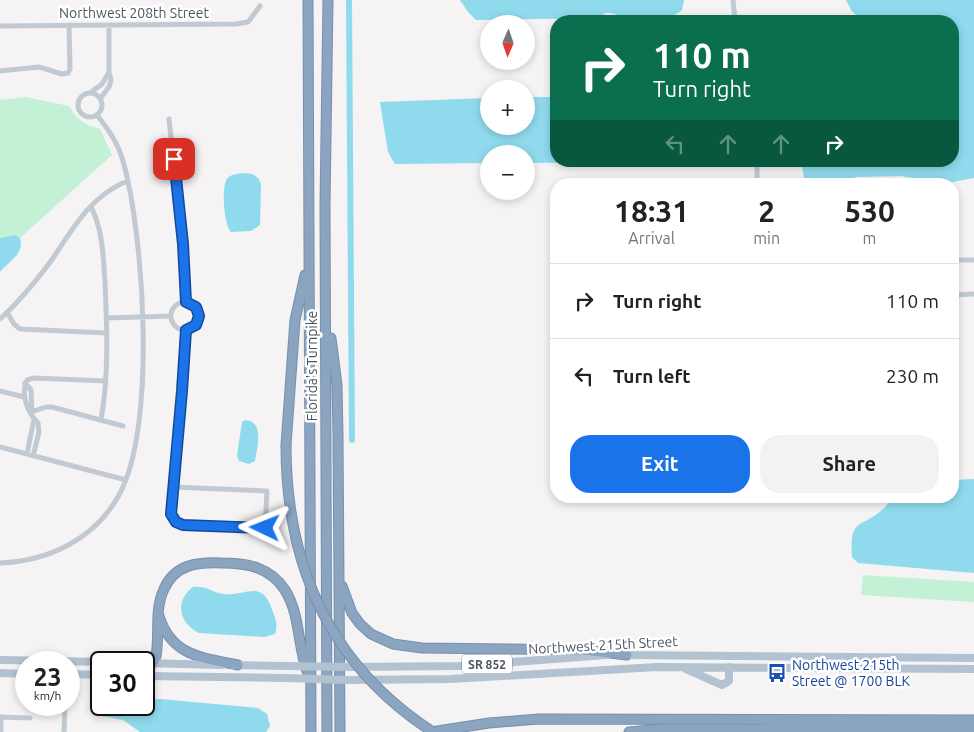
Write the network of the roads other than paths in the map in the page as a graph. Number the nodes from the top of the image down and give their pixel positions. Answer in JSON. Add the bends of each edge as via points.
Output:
{"nodes":[{"id":1,"x":308,"y":0,"type":"edge"},
{"id":2,"x":328,"y":0,"type":"edge"},
{"id":3,"x":733,"y":0,"type":"edge"},
{"id":4,"x":260,"y":6,"type":"dead end"},
{"id":5,"x":734,"y":15,"type":"edge"},
{"id":6,"x":69,"y":25,"type":"junction"},
{"id":7,"x":109,"y":25,"type":"junction"},
{"id":8,"x":0,"y":26,"type":"edge"},
{"id":9,"x":0,"y":71,"type":"edge"},
{"id":10,"x":109,"y":72,"type":"junction"},
{"id":11,"x":90,"y":93,"type":"junction"},
{"id":12,"x":100,"y":99,"type":"junction"},
{"id":13,"x":97,"y":115,"type":"junction"},
{"id":14,"x":169,"y":119,"type":"dead end"},
{"id":15,"x":128,"y":182,"type":"junction"},
{"id":16,"x":91,"y":207,"type":"junction"},
{"id":17,"x":959,"y":260,"type":"edge"},
{"id":18,"x":974,"y":260,"type":"edge"},
{"id":19,"x":309,"y":261,"type":"junction"},
{"id":20,"x":959,"y":294,"type":"edge"},
{"id":21,"x":974,"y":294,"type":"edge"},
{"id":22,"x":326,"y":301,"type":"junction"},
{"id":23,"x":186,"y":302,"type":"junction"},
{"id":24,"x":7,"y":312,"type":"junction"},
{"id":25,"x":172,"y":316,"type":"junction"},
{"id":26,"x":142,"y":317,"type":"junction"},
{"id":27,"x":106,"y":318,"type":"junction"},
{"id":28,"x":0,"y":319,"type":"edge"},
{"id":29,"x":186,"y":330,"type":"junction"},
{"id":30,"x":107,"y":333,"type":"junction"},
{"id":31,"x":106,"y":381,"type":"junction"},
{"id":32,"x":25,"y":383,"type":"junction"},
{"id":33,"x":0,"y":391,"type":"edge"},
{"id":34,"x":24,"y":397,"type":"junction"},
{"id":35,"x":32,"y":412,"type":"junction"},
{"id":36,"x":34,"y":419,"type":"junction"},
{"id":37,"x":101,"y":420,"type":"junction"},
{"id":38,"x":123,"y":426,"type":"dead end"},
{"id":39,"x":0,"y":447,"type":"edge"},
{"id":40,"x":27,"y":454,"type":"junction"},
{"id":41,"x":33,"y":456,"type":"junction"},
{"id":42,"x":126,"y":480,"type":"junction"},
{"id":43,"x":174,"y":487,"type":"junction"},
{"id":44,"x":0,"y":563,"type":"edge"},
{"id":45,"x":339,"y":579,"type":"junction"},
{"id":46,"x":159,"y":614,"type":"junction"},
{"id":47,"x":155,"y":653,"type":"edge"},
{"id":48,"x":627,"y":654,"type":"junction"},
{"id":49,"x":974,"y":658,"type":"edge"},
{"id":50,"x":0,"y":660,"type":"edge"},
{"id":51,"x":90,"y":662,"type":"edge"},
{"id":52,"x":155,"y":663,"type":"edge"},
{"id":53,"x":238,"y":665,"type":"junction"},
{"id":54,"x":679,"y":667,"type":"junction"},
{"id":55,"x":729,"y":667,"type":"junction"},
{"id":56,"x":974,"y":669,"type":"edge"},
{"id":57,"x":0,"y":673,"type":"edge"},
{"id":58,"x":15,"y":674,"type":"edge"},
{"id":59,"x":155,"y":676,"type":"edge"},
{"id":60,"x":311,"y":681,"type":"junction"},
{"id":61,"x":64,"y":716,"type":"edge"},
{"id":62,"x":0,"y":717,"type":"edge"},
{"id":63,"x":30,"y":718,"type":"dead end"},
{"id":64,"x":974,"y":720,"type":"edge"},
{"id":65,"x":974,"y":728,"type":"edge"},
{"id":66,"x":1,"y":732,"type":"edge"},
{"id":67,"x":64,"y":732,"type":"edge"},
{"id":68,"x":311,"y":732,"type":"edge"},
{"id":69,"x":327,"y":732,"type":"edge"},
{"id":70,"x":340,"y":732,"type":"edge"},
{"id":71,"x":432,"y":732,"type":"edge"},
{"id":72,"x":629,"y":732,"type":"edge"}],
"edges":[{"from":1,"to":19,"type":"highway","name":"Florida's Turnpike"},
{"from":2,"to":22,"type":"highway","name":"Florida's Turnpike"},
{"from":3,"to":5,"type":"street"},
{"from":4,"to":7,"type":"street","name":"Northwest 208th Street","via":[[248,22],[236,24]]},
{"from":6,"to":7,"type":"street","name":"Northwest 208th Street"},
{"from":6,"to":8,"type":"street","name":"Northwest 208th Street"},
{"from":6,"to":9,"type":"street","via":[[68,73],[39,67]]},
{"from":7,"to":10,"type":"street"},
{"from":10,"to":11,"type":"street","via":[[102,84]]},
{"from":10,"to":12,"type":"street","via":[[109,88]]},
{"from":11,"to":12,"type":"street"},
{"from":11,"to":13,"type":"street","via":[[83,96],[78,107],[86,116]]},
{"from":12,"to":13,"type":"street","via":[[102,106]]},
{"from":13,"to":15,"type":"street","via":[[118,148]]},
{"from":14,"to":23,"type":"street"},
{"from":15,"to":16,"type":"street","via":[[117,186]]},
{"from":15,"to":26,"type":"street","via":[[136,227]]},
{"from":16,"to":24,"type":"street","via":[[81,216],[35,282]]},
{"from":16,"to":27,"type":"street","via":[[99,226],[103,254]]},
{"from":17,"to":18,"type":"street"},
{"from":19,"to":60,"type":"highway","name":"Florida's Turnpike"},
{"from":19,"to":71,"type":"highway","bridge":true,"via":[[295,320],[286,445],[287,494],[294,540],[322,613],[350,656],[400,708]]},
{"from":20,"to":21,"type":"street"},
{"from":22,"to":45,"type":"highway","via":[[337,385]]},
{"from":22,"to":69,"type":"highway","name":"Florida's Turnpike"},
{"from":23,"to":25,"type":"street","via":[[175,307]]},
{"from":23,"to":29,"type":"street","via":[[196,307],[199,316],[196,325]]},
{"from":24,"to":28,"type":"street"},
{"from":24,"to":30,"type":"street","via":[[20,329]]},
{"from":25,"to":26,"type":"street"},
{"from":25,"to":29,"type":"street","via":[[175,325]]},
{"from":26,"to":27,"type":"street"},
{"from":26,"to":42,"type":"street","via":[[140,406],[135,446]]},
{"from":27,"to":30,"type":"street"},
{"from":29,"to":43,"type":"street"},
{"from":30,"to":31,"type":"street"},
{"from":31,"to":32,"type":"street","via":[[34,378]]},
{"from":31,"to":37,"type":"street"},
{"from":32,"to":34,"type":"street"},
{"from":32,"to":35,"type":"street","via":[[30,390]]},
{"from":33,"to":34,"type":"street"},
{"from":34,"to":35,"type":"street"},
{"from":35,"to":36,"type":"street"},
{"from":35,"to":37,"type":"street","via":[[46,407]]},
{"from":36,"to":40,"type":"street"},
{"from":36,"to":41,"type":"street","via":[[39,432]]},
{"from":37,"to":38,"type":"street"},
{"from":39,"to":40,"type":"street"},
{"from":40,"to":41,"type":"street"},
{"from":41,"to":42,"type":"street"},
{"from":42,"to":44,"type":"street","via":[[110,510],[85,535],[66,547],[35,559]]},
{"from":43,"to":43,"type":"street","via":[[267,491],[265,528],[183,525],[176,522],[171,514]]},
{"from":45,"to":48,"type":"highway","via":[[360,624],[371,634],[394,644],[422,648],[584,650]]},
{"from":45,"to":70,"type":"highway"},
{"from":46,"to":47,"type":"highway"},
{"from":46,"to":53,"type":"highway","via":[[166,634],[183,650],[206,659]]},
{"from":46,"to":60,"type":"highway","via":[[164,588],[175,573],[186,566],[226,563],[260,568],[278,580],[290,599],[298,621],[303,661]]},
{"from":48,"to":49,"type":"main road","name":"Northwest 215th Street","number":"SR 852"},
{"from":48,"to":53,"type":"main road","name":"Northwest 215th Street","number":"SR 852","bridge":true,"via":[[460,666]]},
{"from":50,"to":51,"type":"main road"},
{"from":52,"to":53,"type":"main road","name":"Northwest 215th Street","number":"SR 852"},
{"from":54,"to":55,"type":"main road","name":"Northwest 215th Street","number":"SR 852"},
{"from":54,"to":55,"type":"main road","via":[[722,685],[729,681]]},
{"from":54,"to":59,"type":"main road","name":"Northwest 215th Street","number":"SR 852","bridge":true,"via":[[446,679]]},
{"from":55,"to":56,"type":"main road","name":"Northwest 215th Street","number":"SR 852"},
{"from":57,"to":58,"type":"main road"},
{"from":60,"to":68,"type":"highway","name":"Florida's Turnpike"},
{"from":61,"to":67,"type":"street"},
{"from":62,"to":63,"type":"street"},
{"from":62,"to":66,"type":"street"},
{"from":64,"to":71,"type":"highway","via":[[538,719]]},
{"from":65,"to":72,"type":"highway","via":[[671,729]]}]}
